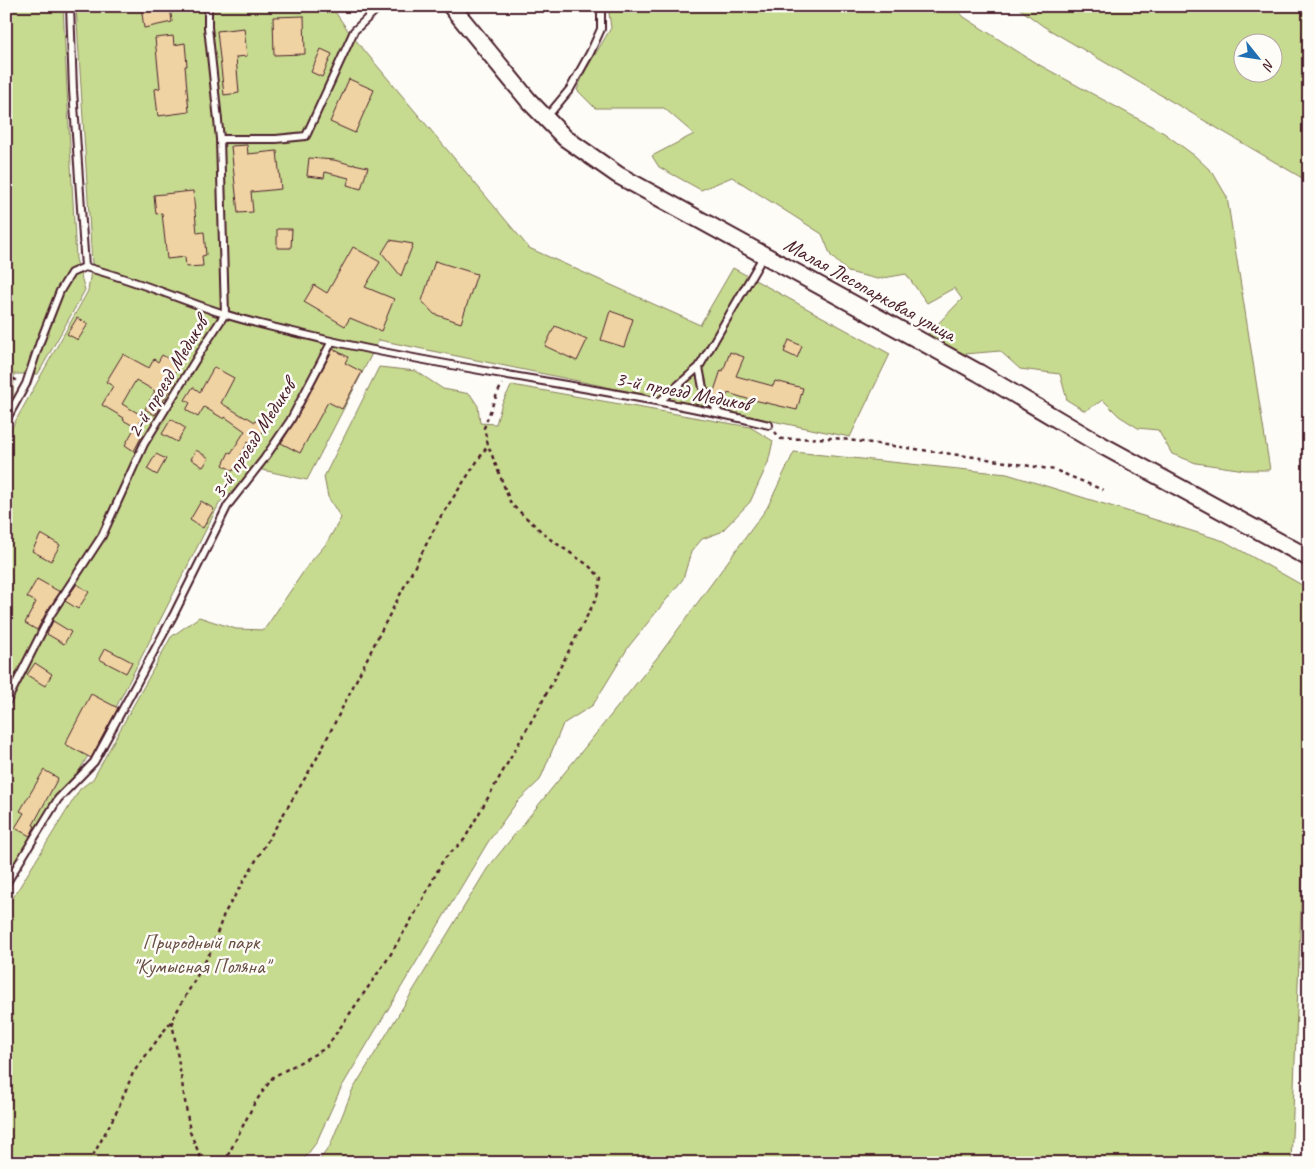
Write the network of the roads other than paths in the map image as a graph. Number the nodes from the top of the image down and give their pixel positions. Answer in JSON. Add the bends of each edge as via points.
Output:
{"nodes":[{"id":1,"x":70,"y":6,"type":"edge"},
{"id":2,"x":208,"y":6,"type":"edge"},
{"id":3,"x":380,"y":6,"type":"edge"},
{"id":4,"x":451,"y":6,"type":"edge"},
{"id":5,"x":601,"y":6,"type":"edge"},
{"id":6,"x":546,"y":118,"type":"junction"},
{"id":7,"x":220,"y":139,"type":"junction"},
{"id":8,"x":764,"y":255,"type":"junction"},
{"id":9,"x":85,"y":267,"type":"junction"},
{"id":10,"x":225,"y":314,"type":"junction"},
{"id":11,"x":332,"y":341,"type":"junction"},
{"id":12,"x":699,"y":366,"type":"junction"},
{"id":13,"x":660,"y":401,"type":"junction"},
{"id":14,"x":719,"y":413,"type":"junction"},
{"id":15,"x":6,"y":420,"type":"edge"},
{"id":16,"x":768,"y":425,"type":"road end"},
{"id":17,"x":1309,"y":558,"type":"edge"},
{"id":18,"x":6,"y":702,"type":"edge"},
{"id":19,"x":6,"y":884,"type":"edge"}],
"edges":[{"from":1,"to":9,"type":"lane"},
{"from":2,"to":7,"type":"lane","name":"2-й проезд Медиков"},
{"from":3,"to":7,"type":"lane","via":[[354,31],[306,136]]},
{"from":4,"to":6,"type":"street","name":"Малая Лесопарковая улица"},
{"from":5,"to":6,"type":"lane","via":[[602,29],[570,89]]},
{"from":6,"to":8,"type":"street","name":"Малая Лесопарковая улица","via":[[565,138],[618,175]]},
{"from":7,"to":10,"type":"lane","name":"2-й проезд Медиков"},
{"from":8,"to":12,"type":"lane"},
{"from":8,"to":17,"type":"street","name":"Малая Лесопарковая улица"},
{"from":9,"to":10,"type":"lane"},
{"from":9,"to":15,"type":"lane","via":[[71,273],[60,292],[26,384]]},
{"from":10,"to":11,"type":"lane"},
{"from":10,"to":18,"type":"lane","name":"2-й проезд Медиков","via":[[144,444],[102,536],[51,614]]},
{"from":11,"to":13,"type":"lane","name":"3-й проезд Медиков"},
{"from":11,"to":19,"type":"lane","name":"3-й проезд Медиков","via":[[290,421],[228,505],[173,616],[94,762],[58,799]]},
{"from":12,"to":13,"type":"lane"},
{"from":12,"to":14,"type":"lane","via":[[703,388]]},
{"from":13,"to":14,"type":"lane","name":"3-й проезд Медиков"},
{"from":14,"to":16,"type":"lane","name":"3-й проезд Медиков"}]}
